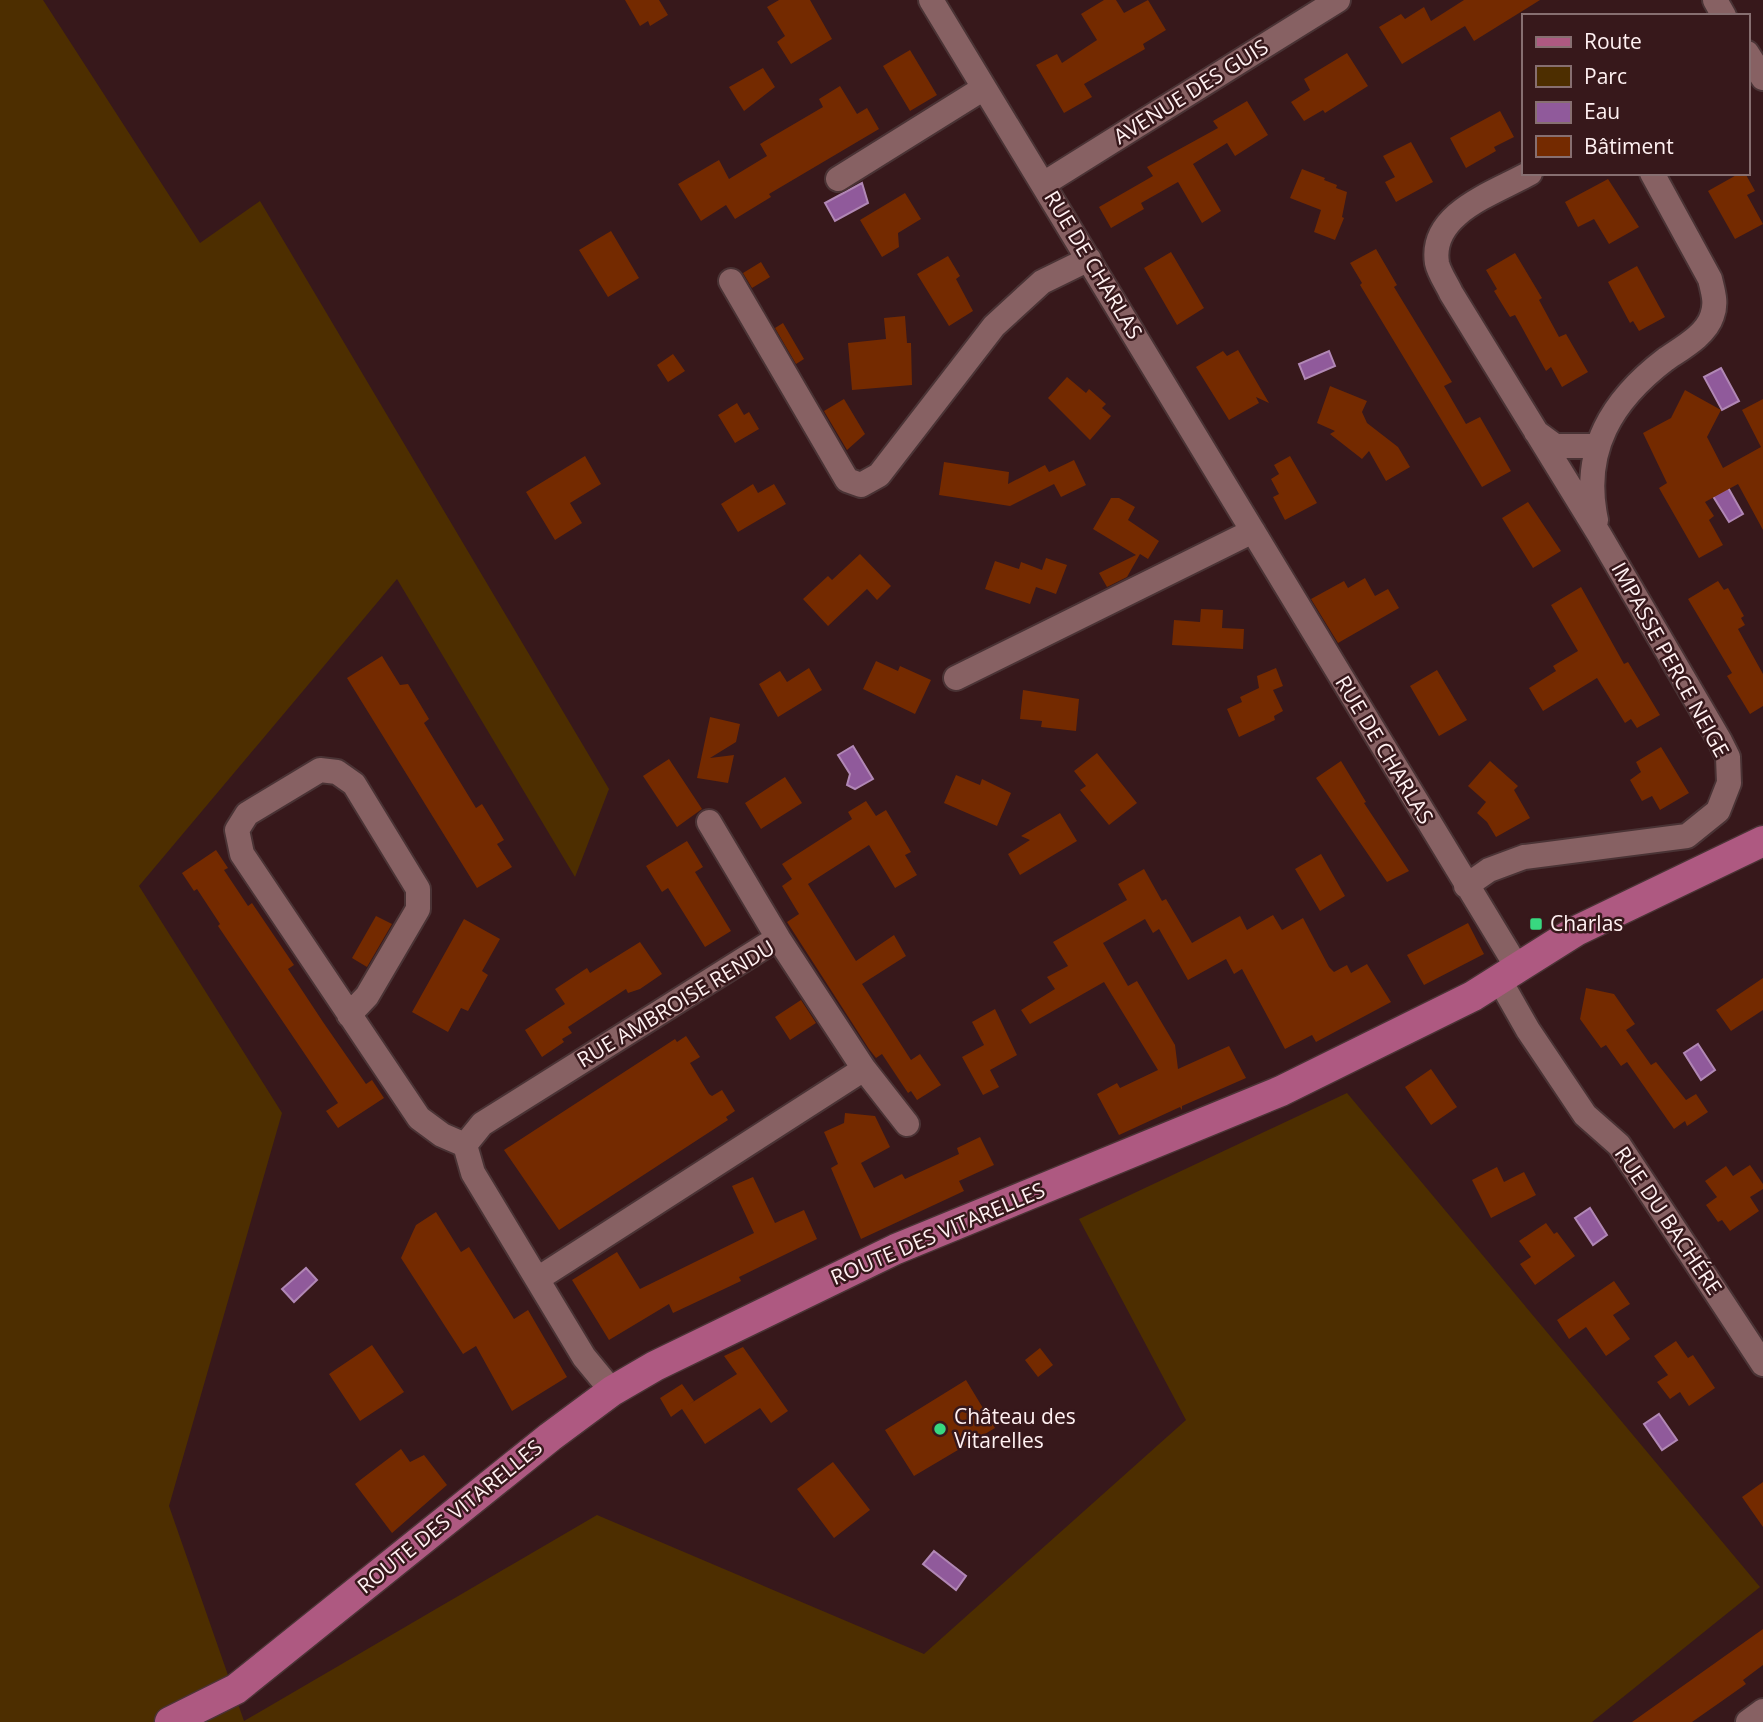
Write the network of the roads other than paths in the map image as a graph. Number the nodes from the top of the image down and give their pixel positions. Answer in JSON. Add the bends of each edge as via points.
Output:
{"nodes":[{"id":1,"x":931,"y":0,"type":"edge"},
{"id":2,"x":1338,"y":0,"type":"edge"},
{"id":3,"x":1749,"y":56,"type":"edge"},
{"id":4,"x":1763,"y":78,"type":"edge"},
{"id":5,"x":984,"y":88,"type":"junction"},
{"id":6,"x":1526,"y":175,"type":"edge"},
{"id":7,"x":1653,"y":175,"type":"edge"},
{"id":8,"x":838,"y":179,"type":"dead end"},
{"id":9,"x":1045,"y":183,"type":"junction"},
{"id":10,"x":1089,"y":259,"type":"junction"},
{"id":11,"x":730,"y":281,"type":"dead end"},
{"id":12,"x":1536,"y":432,"type":"junction"},
{"id":13,"x":1596,"y":446,"type":"junction"},
{"id":14,"x":1253,"y":531,"type":"junction"},
{"id":15,"x":1599,"y":534,"type":"junction"},
{"id":16,"x":956,"y":678,"type":"dead end"},
{"id":17,"x":709,"y":822,"type":"dead end"},
{"id":18,"x":1763,"y":841,"type":"edge"},
{"id":19,"x":1466,"y":886,"type":"junction"},
{"id":20,"x":778,"y":938,"type":"junction"},
{"id":21,"x":1508,"y":973,"type":"junction"},
{"id":22,"x":349,"y":1015,"type":"junction"},
{"id":23,"x":864,"y":1069,"type":"junction"},
{"id":24,"x":906,"y":1124,"type":"dead end"},
{"id":25,"x":465,"y":1145,"type":"junction"},
{"id":26,"x":538,"y":1279,"type":"junction"},
{"id":27,"x":1763,"y":1364,"type":"edge"},
{"id":28,"x":612,"y":1391,"type":"junction"},
{"id":29,"x":1763,"y":1712,"type":"edge"},
{"id":30,"x":170,"y":1722,"type":"edge"},
{"id":31,"x":1748,"y":1722,"type":"edge"}],
"edges":[{"from":1,"to":5,"type":"street","name":"RUE DE CHARLAS"},
{"from":2,"to":9,"type":"street","name":"AVENUE DES GUIS"},
{"from":3,"to":4,"type":"street"},
{"from":5,"to":8,"type":"street"},
{"from":5,"to":9,"type":"street","name":"RUE DE CHARLAS"},
{"from":6,"to":12,"type":"street","name":"IMPASSE PERCE NEIGE","via":[[1456,214],[1437,245],[1437,265]]},
{"from":7,"to":13,"type":"street","name":"IMPASSE PERCE NEIGE","via":[[1710,279],[1715,298],[1712,317],[1700,334],[1646,375]]},
{"from":9,"to":10,"type":"street","name":"RUE DE CHARLAS"},
{"from":10,"to":11,"type":"street","via":[[1042,282],[995,326],[879,475],[861,485],[847,480]]},
{"from":10,"to":14,"type":"street","name":"RUE DE CHARLAS"},
{"from":12,"to":13,"type":"street","via":[[1555,446]]},
{"from":12,"to":15,"type":"street","name":"IMPASSE PERCE NEIGE"},
{"from":13,"to":15,"type":"street","name":"IMPASSE PERCE NEIGE","via":[[1590,484]]},
{"from":14,"to":16,"type":"street"},
{"from":14,"to":19,"type":"street","name":"RUE DE CHARLAS"},
{"from":15,"to":19,"type":"street","name":"IMPASSE PERCE NEIGE","via":[[1720,741],[1728,757],[1729,783],[1718,811],[1687,836],[1524,858],[1489,870]]},
{"from":17,"to":20,"type":"street"},
{"from":18,"to":21,"type":"main road","name":"ROUTE DES VITARELLES","via":[[1576,930]]},
{"from":19,"to":21,"type":"street","name":"RUE DE CHARLAS"},
{"from":20,"to":23,"type":"street","name":"RUE AMBROISE RENDU"},
{"from":20,"to":25,"type":"street","name":"RUE AMBROISE RENDU","via":[[482,1124]]},
{"from":21,"to":27,"type":"street","name":"RUE DU BACHÉRE","via":[[1528,1030],[1585,1115],[1619,1145]]},
{"from":21,"to":28,"type":"main road","name":"ROUTE DES VITARELLES","via":[[1473,996],[1282,1091],[896,1249],[759,1313]]},
{"from":22,"to":22,"type":"street","via":[[242,854],[237,830],[247,814],[320,770],[337,772],[354,784],[418,889],[418,909],[367,996]]},
{"from":22,"to":25,"type":"street","via":[[419,1118]]},
{"from":23,"to":24,"type":"street","name":"RUE AMBROISE RENDU"},
{"from":23,"to":26,"type":"street"},
{"from":25,"to":26,"type":"street","via":[[472,1173]]},
{"from":26,"to":28,"type":"street","via":[[584,1357]]},
{"from":28,"to":30,"type":"main road","name":"ROUTE DES VITARELLES","via":[[236,1689]]},
{"from":29,"to":31,"type":"street"}]}
